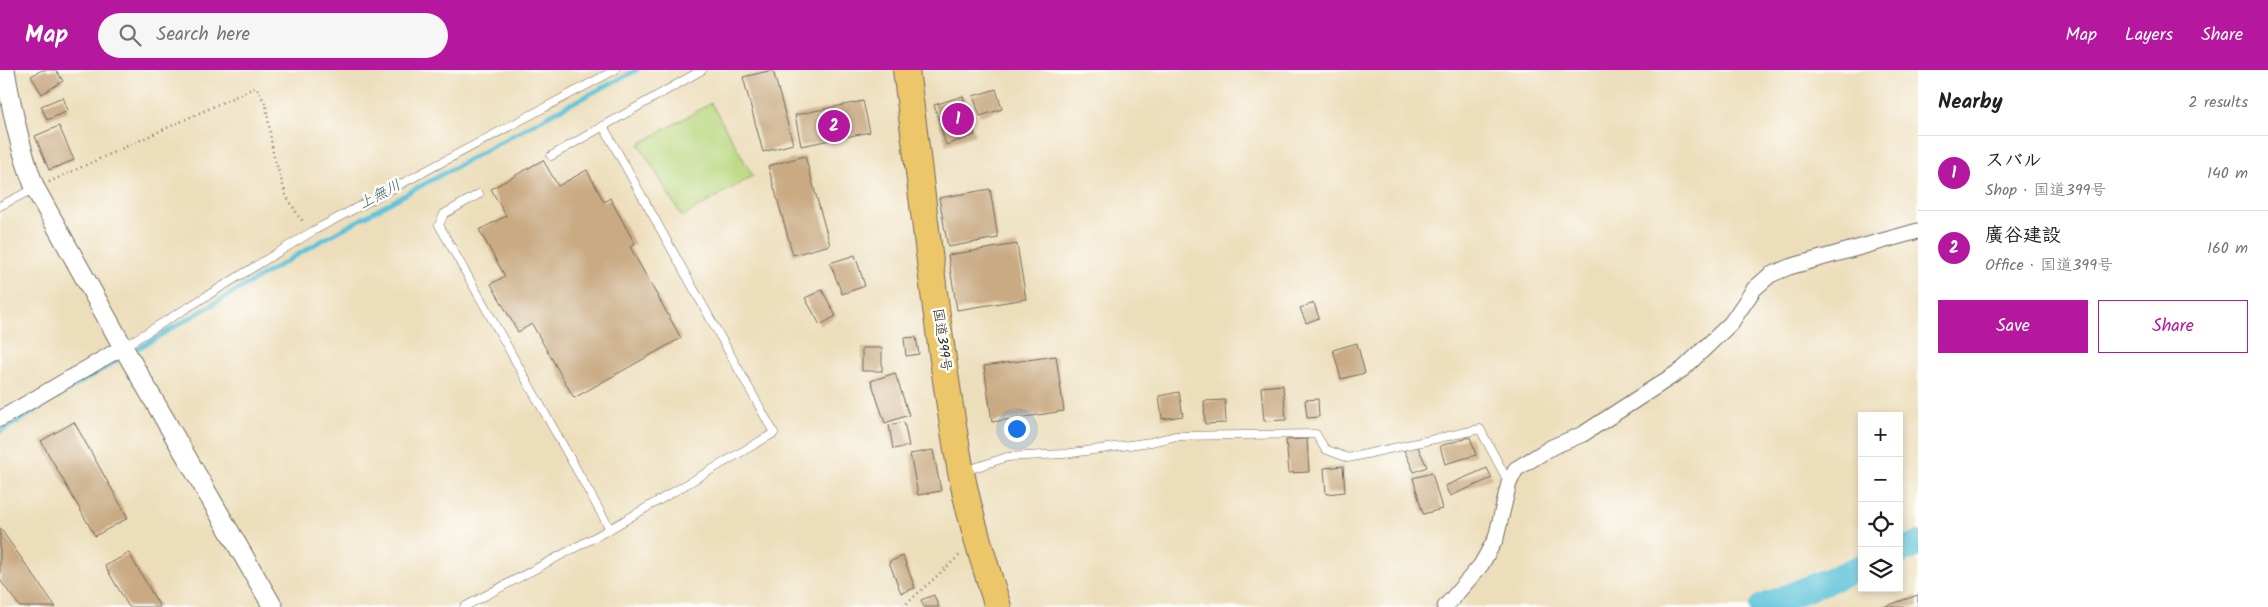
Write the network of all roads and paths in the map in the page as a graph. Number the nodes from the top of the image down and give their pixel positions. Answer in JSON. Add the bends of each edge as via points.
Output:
{"nodes":[{"id":1,"x":5,"y":70,"type":"edge"},
{"id":2,"x":615,"y":70,"type":"edge"},
{"id":3,"x":702,"y":70,"type":"edge"},
{"id":4,"x":906,"y":70,"type":"edge"},
{"id":5,"x":603,"y":126,"type":"junction"},
{"id":6,"x":551,"y":156,"type":"dead end"},
{"id":7,"x":36,"y":188,"type":"junction"},
{"id":8,"x":479,"y":194,"type":"dead end"},
{"id":9,"x":0,"y":206,"type":"edge"},
{"id":10,"x":313,"y":231,"type":"junction"},
{"id":11,"x":1918,"y":232,"type":"edge"},
{"id":12,"x":123,"y":347,"type":"junction"},
{"id":13,"x":0,"y":419,"type":"edge"},
{"id":14,"x":961,"y":472,"type":"junction"},
{"id":15,"x":1509,"y":483,"type":"junction"},
{"id":16,"x":610,"y":529,"type":"junction"},
{"id":17,"x":977,"y":540,"type":"junction"},
{"id":18,"x":270,"y":606,"type":"edge"},
{"id":19,"x":464,"y":607,"type":"edge"},
{"id":20,"x":903,"y":607,"type":"edge"},
{"id":21,"x":998,"y":607,"type":"edge"},
{"id":22,"x":1445,"y":607,"type":"edge"}],
"edges":[{"from":1,"to":7,"type":"street","via":[[13,120]]},
{"from":2,"to":10,"type":"lane"},
{"from":3,"to":5,"type":"lane"},
{"from":4,"to":14,"type":"highway","name":"国道399号"},
{"from":5,"to":6,"type":"lane"},
{"from":5,"to":16,"type":"lane","via":[[774,433]]},
{"from":7,"to":9,"type":"lane"},
{"from":7,"to":10,"type":"path","via":[[256,87],[266,105],[273,153],[286,195]]},
{"from":7,"to":12,"type":"street"},
{"from":8,"to":16,"type":"lane","via":[[444,214],[439,225]]},
{"from":10,"to":12,"type":"lane"},
{"from":11,"to":15,"type":"street","via":[[1770,274],[1754,289],[1731,323],[1683,369],[1583,434],[1533,456],[1516,469]]},
{"from":12,"to":13,"type":"street"},
{"from":12,"to":18,"type":"street"},
{"from":14,"to":15,"type":"lane","via":[[1007,458],[1064,454],[1176,436],[1316,434],[1325,450],[1348,458],[1480,429]]},
{"from":14,"to":17,"type":"highway","name":"国道399号"},
{"from":15,"to":22,"type":"street","via":[[1496,538],[1480,564]]},
{"from":16,"to":19,"type":"lane"},
{"from":17,"to":20,"type":"path"},
{"from":17,"to":21,"type":"highway","name":"国道399号"}]}
